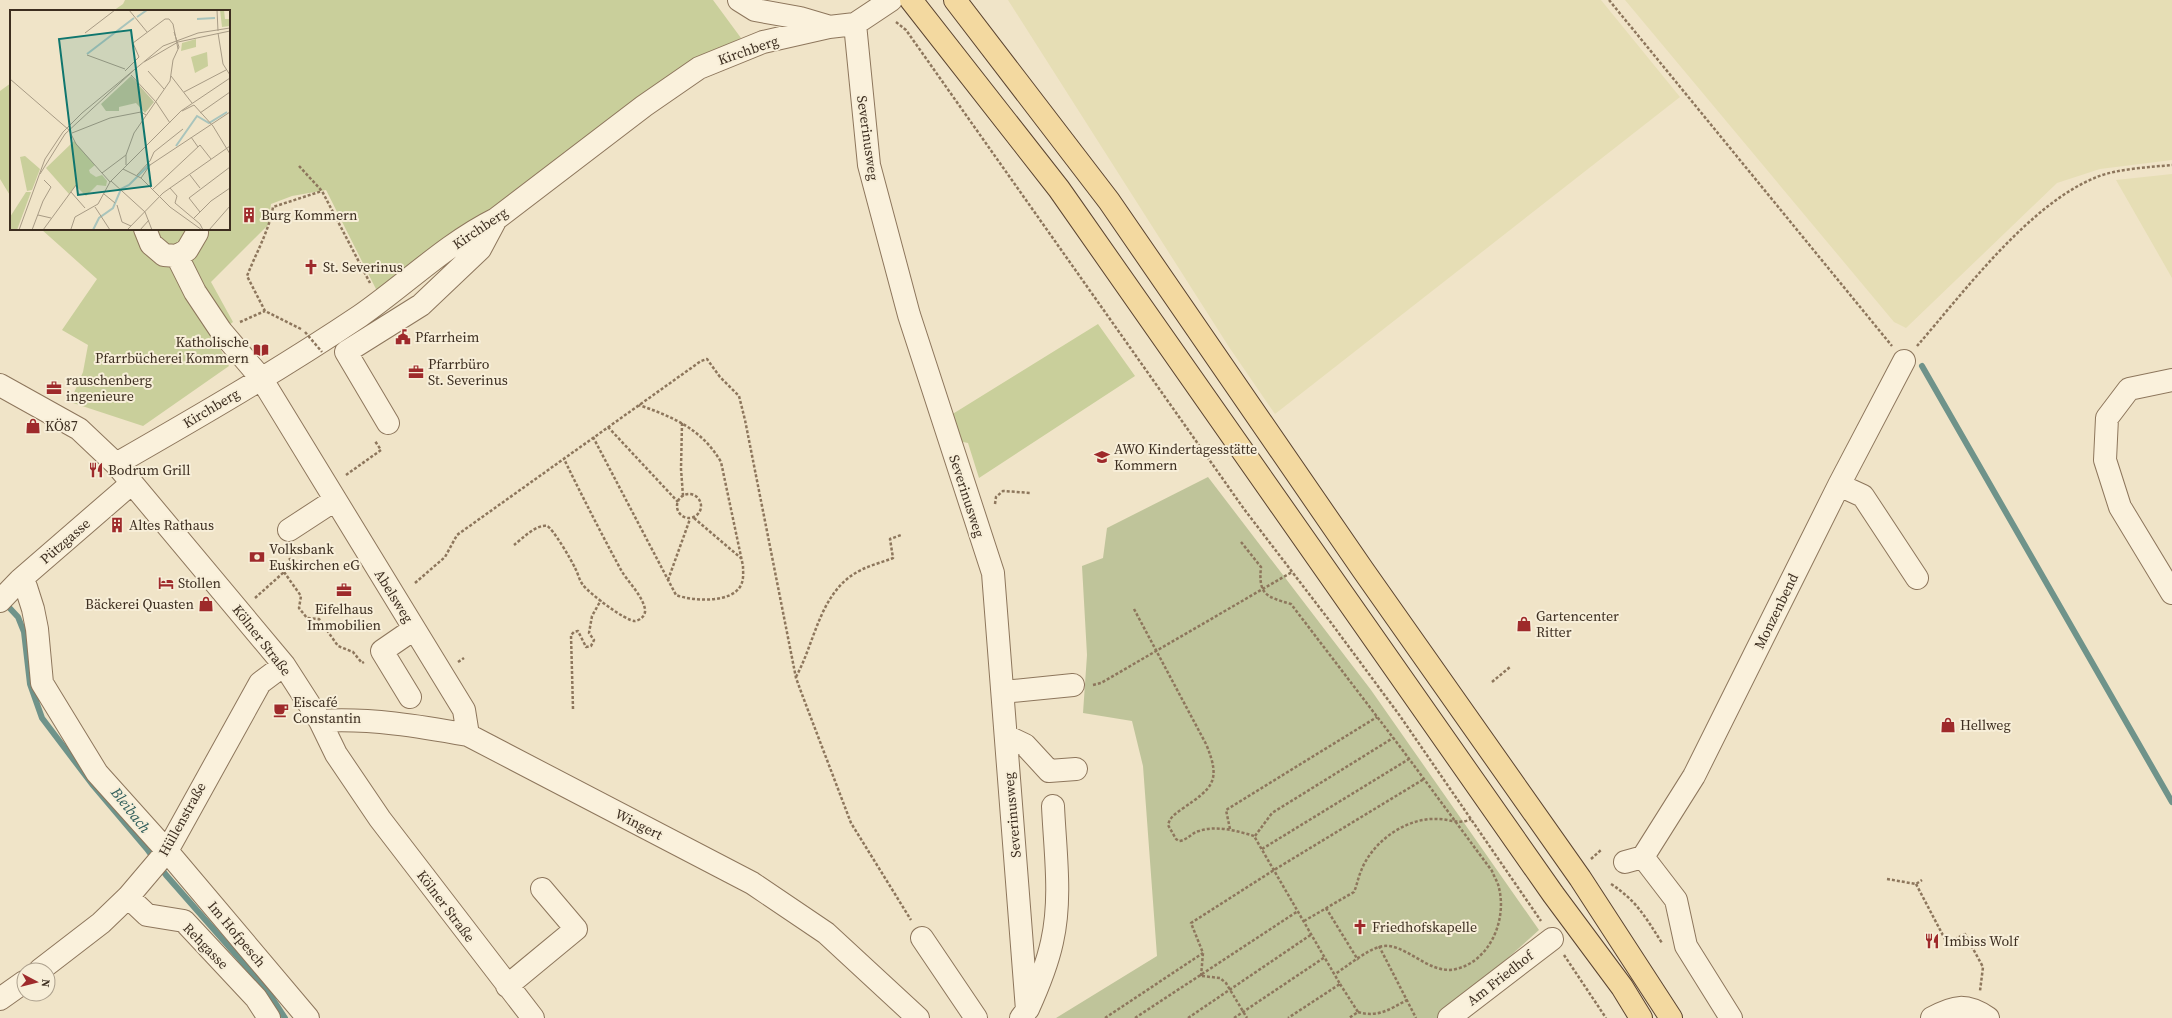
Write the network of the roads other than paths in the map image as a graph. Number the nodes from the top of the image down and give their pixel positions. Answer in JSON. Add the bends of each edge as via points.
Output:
{"nodes":[{"id":1,"x":739,"y":0,"type":"edge"},
{"id":2,"x":911,"y":0,"type":"edge"},
{"id":3,"x":955,"y":0,"type":"edge"},
{"id":4,"x":886,"y":4,"type":"edge"},
{"id":5,"x":855,"y":24,"type":"junction"},
{"id":6,"x":829,"y":27,"type":"junction"},
{"id":7,"x":496,"y":219,"type":"junction"},
{"id":8,"x":145,"y":230,"type":"edge"},
{"id":9,"x":196,"y":230,"type":"edge"},
{"id":10,"x":178,"y":256,"type":"junction"},
{"id":11,"x":1904,"y":361,"type":"road end"},
{"id":12,"x":261,"y":378,"type":"junction"},
{"id":13,"x":2172,"y":380,"type":"edge"},
{"id":14,"x":0,"y":385,"type":"edge"},
{"id":15,"x":388,"y":423,"type":"dead end"},
{"id":16,"x":116,"y":464,"type":"junction"},
{"id":17,"x":132,"y":483,"type":"junction"},
{"id":18,"x":1839,"y":485,"type":"junction"},
{"id":19,"x":331,"y":494,"type":"junction"},
{"id":20,"x":289,"y":530,"type":"dead end"},
{"id":21,"x":1917,"y":578,"type":"dead end"},
{"id":22,"x":9,"y":592,"type":"edge"},
{"id":23,"x":2172,"y":593,"type":"edge"},
{"id":24,"x":414,"y":629,"type":"junction"},
{"id":25,"x":284,"y":665,"type":"junction"},
{"id":26,"x":1072,"y":685,"type":"dead end"},
{"id":27,"x":1003,"y":692,"type":"junction"},
{"id":28,"x":410,"y":697,"type":"dead end"},
{"id":29,"x":320,"y":721,"type":"junction"},
{"id":30,"x":468,"y":735,"type":"junction"},
{"id":31,"x":1006,"y":736,"type":"junction"},
{"id":32,"x":1076,"y":769,"type":"dead end"},
{"id":33,"x":1054,"y":806,"type":"dead end"},
{"id":34,"x":160,"y":859,"type":"junction"},
{"id":35,"x":542,"y":889,"type":"dead end"},
{"id":36,"x":128,"y":897,"type":"junction"},
{"id":37,"x":922,"y":938,"type":"road end"},
{"id":38,"x":1552,"y":938,"type":"road end"},
{"id":39,"x":51,"y":962,"type":"edge"},
{"id":40,"x":507,"y":986,"type":"junction"},
{"id":41,"x":16,"y":988,"type":"edge"},
{"id":42,"x":0,"y":999,"type":"edge"},
{"id":43,"x":1024,"y":1014,"type":"edge"},
{"id":44,"x":269,"y":1018,"type":"edge"},
{"id":45,"x":308,"y":1018,"type":"edge"},
{"id":46,"x":533,"y":1018,"type":"edge"},
{"id":47,"x":918,"y":1018,"type":"edge"},
{"id":48,"x":976,"y":1018,"type":"edge"},
{"id":49,"x":1449,"y":1018,"type":"edge"},
{"id":50,"x":1641,"y":1018,"type":"edge"},
{"id":51,"x":1671,"y":1018,"type":"edge"},
{"id":52,"x":1731,"y":1018,"type":"edge"},
{"id":53,"x":1932,"y":1018,"type":"edge"},
{"id":54,"x":1988,"y":1018,"type":"edge"}],
"edges":[{"from":1,"to":6,"type":"street","via":[[755,10],[800,18]]},
{"from":2,"to":50,"type":"main road","via":[[1059,189]]},
{"from":3,"to":51,"type":"main road","via":[[1109,201],[1358,563],[1580,878]]},
{"from":4,"to":5,"type":"street"},
{"from":5,"to":6,"type":"street","name":"Kirchberg"},
{"from":5,"to":27,"type":"street","name":"Severinusweg","via":[[869,165],[909,315],[993,573]]},
{"from":6,"to":7,"type":"street","name":"Kirchberg","via":[[763,42],[700,68],[644,106]]},
{"from":7,"to":12,"type":"street","name":"Kirchberg","via":[[472,231],[380,302]]},
{"from":7,"to":15,"type":"street","via":[[480,249],[421,305],[346,352]]},
{"from":8,"to":10,"type":"street","via":[[151,244],[164,255]]},
{"from":9,"to":10,"type":"street","via":[[187,250]]},
{"from":10,"to":12,"type":"street","name":"Abelsweg","via":[[195,292],[221,331]]},
{"from":11,"to":18,"type":"street","name":"Monzenbend"},
{"from":12,"to":16,"type":"street","name":"Kirchberg"},
{"from":12,"to":19,"type":"street","name":"Abelsweg"},
{"from":13,"to":23,"type":"street","via":[[2129,389],[2107,418],[2105,460],[2120,507]]},
{"from":14,"to":16,"type":"street","name":"Kölner Straße","via":[[79,430]]},
{"from":16,"to":17,"type":"street","name":"Kölner Straße"},
{"from":17,"to":22,"type":"street","name":"Pützgasse"},
{"from":17,"to":25,"type":"street","name":"Kölner Straße"},
{"from":18,"to":21,"type":"street","via":[[1863,496]]},
{"from":18,"to":52,"type":"street","name":"Monzenbend","via":[[1694,776],[1634,860],[1676,900],[1686,946]]},
{"from":19,"to":20,"type":"street"},
{"from":19,"to":24,"type":"street","name":"Abelsweg"},
{"from":22,"to":34,"type":"street","name":"Im Hofpesch","via":[[26,587],[37,629],[42,683],[97,773]]},
{"from":24,"to":28,"type":"street","via":[[382,651]]},
{"from":24,"to":30,"type":"street","name":"Abelsweg","via":[[464,710]]},
{"from":25,"to":29,"type":"street","name":"Kölner Straße"},
{"from":25,"to":34,"type":"street","name":"Hüllenstraße","via":[[260,683]]},
{"from":26,"to":27,"type":"street"},
{"from":27,"to":31,"type":"street","name":"Severinusweg"},
{"from":29,"to":30,"type":"street","name":"Wingert","via":[[351,719],[425,727]]},
{"from":29,"to":40,"type":"street","name":"Kölner Straße","via":[[336,754],[380,819]]},
{"from":30,"to":47,"type":"street","name":"Wingert","via":[[752,883],[826,933]]},
{"from":31,"to":32,"type":"street","via":[[1025,744],[1049,771]]},
{"from":31,"to":43,"type":"street","name":"Severinusweg"},
{"from":33,"to":43,"type":"street","via":[[1057,896],[1052,941],[1041,979]]},
{"from":34,"to":36,"type":"street","name":"Hüllenstraße"},
{"from":34,"to":45,"type":"street","name":"Im Hofpesch"},
{"from":35,"to":40,"type":"street","via":[[576,929]]},
{"from":36,"to":39,"type":"street","name":"Hüllenstraße","via":[[101,924]]},
{"from":36,"to":44,"type":"street","name":"Rehgasse","via":[[147,915],[184,921],[256,998]]},
{"from":37,"to":48,"type":"street"},
{"from":38,"to":49,"type":"street","name":"Am Friedhof"},
{"from":40,"to":46,"type":"street","name":"Kölner Straße"},
{"from":41,"to":42,"type":"street"},
{"from":53,"to":54,"type":"street","via":[[1946,1010],[1962,1007],[1977,1011]]}]}
